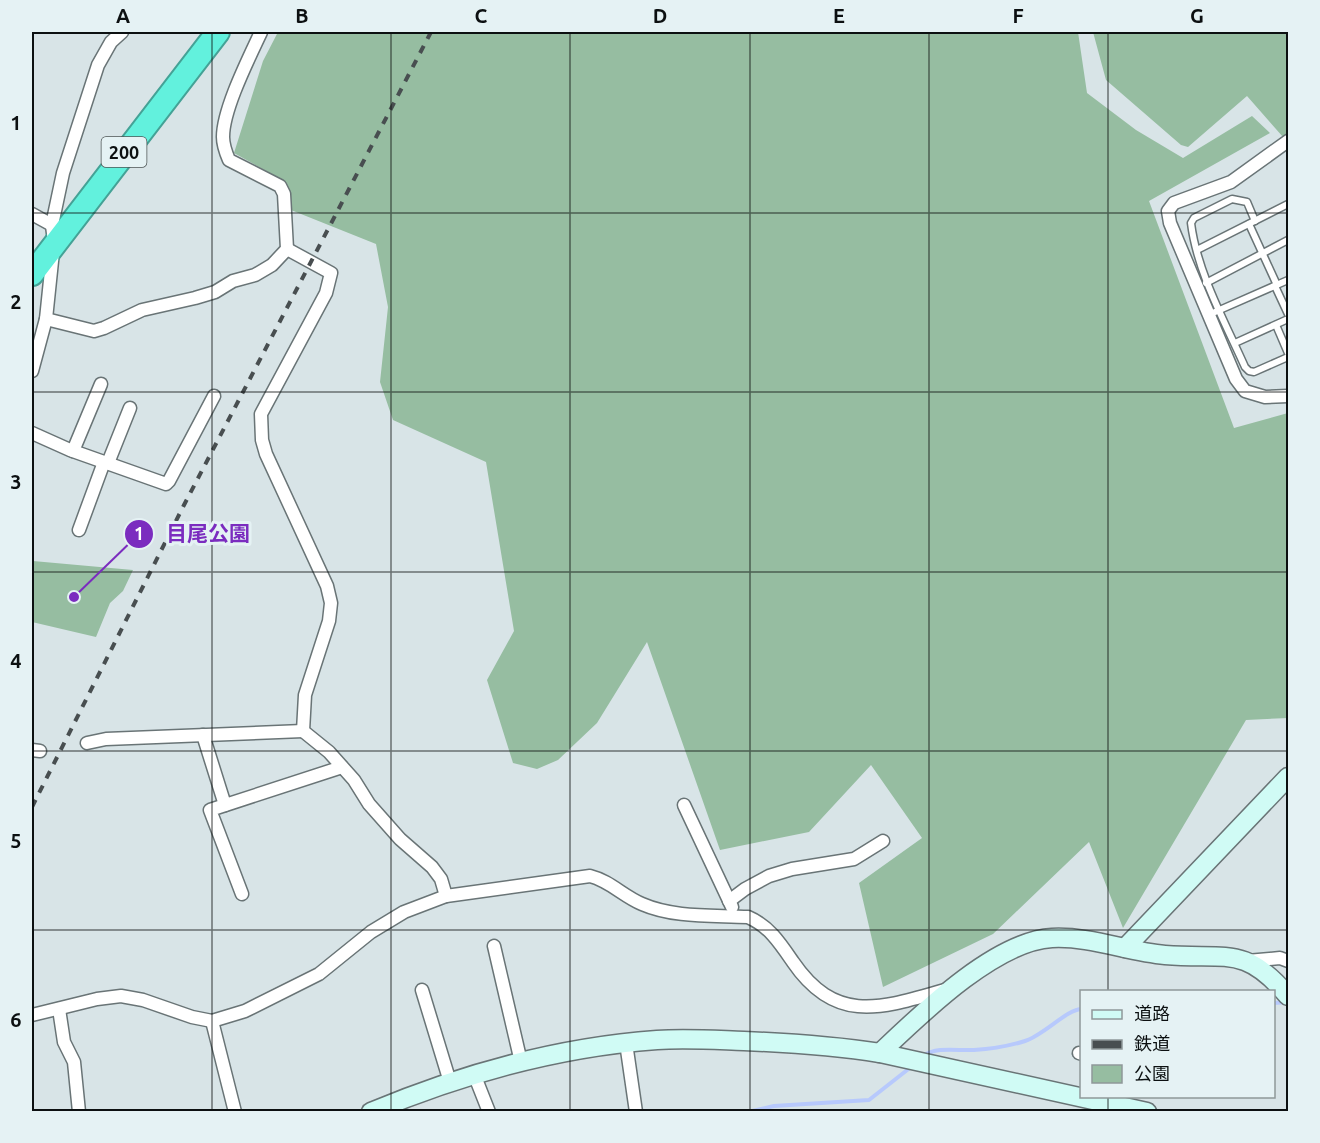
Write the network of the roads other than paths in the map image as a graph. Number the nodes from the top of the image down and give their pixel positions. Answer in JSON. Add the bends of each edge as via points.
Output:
{"nodes":[{"id":1,"x":122,"y":32,"type":"edge"},
{"id":2,"x":218,"y":32,"type":"edge"},
{"id":3,"x":261,"y":32,"type":"edge"},
{"id":4,"x":1288,"y":142,"type":"edge"},
{"id":5,"x":1288,"y":204,"type":"edge"},
{"id":6,"x":34,"y":220,"type":"edge"},
{"id":7,"x":1252,"y":223,"type":"junction"},
{"id":8,"x":53,"y":234,"type":"junction"},
{"id":9,"x":1288,"y":240,"type":"edge"},
{"id":10,"x":287,"y":249,"type":"junction"},
{"id":11,"x":1197,"y":250,"type":"junction"},
{"id":12,"x":1263,"y":253,"type":"junction"},
{"id":13,"x":32,"y":274,"type":"edge"},
{"id":14,"x":1288,"y":280,"type":"edge"},
{"id":15,"x":1202,"y":284,"type":"junction"},
{"id":16,"x":1276,"y":286,"type":"junction"},
{"id":17,"x":1214,"y":313,"type":"junction"},
{"id":18,"x":1288,"y":316,"type":"edge"},
{"id":19,"x":46,"y":319,"type":"junction"},
{"id":20,"x":1276,"y":325,"type":"junction"},
{"id":21,"x":1234,"y":343,"type":"junction"},
{"id":22,"x":1288,"y":355,"type":"edge"},
{"id":23,"x":32,"y":371,"type":"edge"},
{"id":24,"x":101,"y":384,"type":"dead end"},
{"id":25,"x":214,"y":396,"type":"dead end"},
{"id":26,"x":1288,"y":396,"type":"edge"},
{"id":27,"x":130,"y":408,"type":"dead end"},
{"id":28,"x":32,"y":433,"type":"edge"},
{"id":29,"x":74,"y":451,"type":"junction"},
{"id":30,"x":106,"y":462,"type":"junction"},
{"id":31,"x":79,"y":530,"type":"dead end"},
{"id":32,"x":303,"y":731,"type":"junction"},
{"id":33,"x":203,"y":735,"type":"junction"},
{"id":34,"x":87,"y":743,"type":"dead end"},
{"id":35,"x":342,"y":767,"type":"junction"},
{"id":36,"x":1288,"y":777,"type":"edge"},
{"id":37,"x":684,"y":805,"type":"dead end"},
{"id":38,"x":225,"y":806,"type":"junction"},
{"id":39,"x":883,"y":841,"type":"dead end"},
{"id":40,"x":242,"y":894,"type":"dead end"},
{"id":41,"x":446,"y":896,"type":"junction"},
{"id":42,"x":729,"y":901,"type":"junction"},
{"id":43,"x":736,"y":916,"type":"junction"},
{"id":44,"x":494,"y":946,"type":"dead end"},
{"id":45,"x":1125,"y":948,"type":"junction"},
{"id":46,"x":1247,"y":961,"type":"junction"},
{"id":47,"x":1288,"y":962,"type":"edge"},
{"id":48,"x":955,"y":987,"type":"junction"},
{"id":49,"x":422,"y":990,"type":"dead end"},
{"id":50,"x":1288,"y":996,"type":"edge"},
{"id":51,"x":59,"y":1009,"type":"junction"},
{"id":52,"x":32,"y":1015,"type":"edge"},
{"id":53,"x":212,"y":1021,"type":"junction"},
{"id":54,"x":626,"y":1043,"type":"junction"},
{"id":55,"x":880,"y":1053,"type":"junction"},
{"id":56,"x":521,"y":1062,"type":"junction"},
{"id":57,"x":474,"y":1074,"type":"junction"},
{"id":58,"x":450,"y":1082,"type":"junction"},
{"id":59,"x":1080,"y":1096,"type":"edge"},
{"id":60,"x":1090,"y":1098,"type":"edge"},
{"id":61,"x":373,"y":1111,"type":"edge"},
{"id":62,"x":79,"y":1112,"type":"edge"},
{"id":63,"x":235,"y":1112,"type":"edge"},
{"id":64,"x":489,"y":1112,"type":"edge"},
{"id":65,"x":636,"y":1112,"type":"edge"},
{"id":66,"x":1147,"y":1112,"type":"edge"}],
"edges":[{"from":1,"to":8,"type":"street","via":[[111,42],[98,65],[63,173]]},
{"from":2,"to":8,"type":"highway","number":"200"},
{"from":3,"to":10,"type":"street","via":[[241,76],[223,138],[228,160],[280,186],[284,194]]},
{"from":4,"to":15,"type":"street","via":[[1231,182],[1174,203],[1168,211],[1170,223]]},
{"from":5,"to":7,"type":"lane"},
{"from":6,"to":8,"type":"street"},
{"from":7,"to":11,"type":"lane"},
{"from":7,"to":11,"type":"lane","via":[[1246,202],[1240,199],[1194,218],[1191,223]]},
{"from":7,"to":12,"type":"lane"},
{"from":8,"to":13,"type":"highway","number":"200"},
{"from":8,"to":19,"type":"street"},
{"from":9,"to":12,"type":"lane"},
{"from":10,"to":19,"type":"street","via":[[272,265],[215,292],[141,310],[94,331]]},
{"from":10,"to":32,"type":"street","via":[[331,273],[326,293],[261,414],[267,454],[327,586],[331,603],[305,695]]},
{"from":11,"to":15,"type":"lane"},
{"from":12,"to":15,"type":"lane"},
{"from":12,"to":16,"type":"lane"},
{"from":14,"to":16,"type":"lane"},
{"from":15,"to":17,"type":"street"},
{"from":16,"to":17,"type":"lane"},
{"from":16,"to":18,"type":"lane"},
{"from":17,"to":21,"type":"lane"},
{"from":17,"to":26,"type":"street","via":[[1236,379],[1245,391],[1264,397]]},
{"from":18,"to":20,"type":"lane"},
{"from":19,"to":23,"type":"street"},
{"from":20,"to":21,"type":"lane"},
{"from":20,"to":22,"type":"lane"},
{"from":21,"to":22,"type":"lane","via":[[1249,371]]},
{"from":24,"to":29,"type":"street"},
{"from":25,"to":30,"type":"street","via":[[165,484]]},
{"from":27,"to":30,"type":"street"},
{"from":28,"to":29,"type":"street"},
{"from":29,"to":30,"type":"street"},
{"from":30,"to":31,"type":"street"},
{"from":32,"to":33,"type":"street"},
{"from":32,"to":35,"type":"street"},
{"from":33,"to":34,"type":"street"},
{"from":33,"to":38,"type":"street"},
{"from":35,"to":38,"type":"street"},
{"from":35,"to":41,"type":"street","via":[[400,839],[432,867]]},
{"from":36,"to":45,"type":"street"},
{"from":37,"to":42,"type":"street"},
{"from":38,"to":40,"type":"street","via":[[210,810]]},
{"from":39,"to":42,"type":"street","via":[[854,859],[769,876]]},
{"from":41,"to":43,"type":"street","via":[[590,876],[654,908]]},
{"from":41,"to":53,"type":"street","via":[[394,917],[319,974],[244,1011]]},
{"from":42,"to":43,"type":"street"},
{"from":43,"to":48,"type":"street","via":[[748,917],[768,928],[804,978],[822,995],[841,1003],[878,1007]]},
{"from":44,"to":56,"type":"street"},
{"from":45,"to":46,"type":"street"},
{"from":45,"to":48,"type":"street","via":[[1052,938],[987,961]]},
{"from":46,"to":47,"type":"street","via":[[1280,958]]},
{"from":46,"to":50,"type":"street","via":[[1274,979]]},
{"from":48,"to":55,"type":"street"},
{"from":49,"to":58,"type":"street"},
{"from":51,"to":52,"type":"street"},
{"from":51,"to":53,"type":"street","via":[[121,996]]},
{"from":51,"to":62,"type":"street","via":[[64,1042],[74,1062]]},
{"from":53,"to":63,"type":"street"},
{"from":54,"to":55,"type":"street","via":[[731,1041],[838,1046]]},
{"from":54,"to":56,"type":"street"},
{"from":54,"to":65,"type":"street"},
{"from":55,"to":59,"type":"street"},
{"from":56,"to":57,"type":"street"},
{"from":57,"to":58,"type":"street"},
{"from":57,"to":64,"type":"street"},
{"from":58,"to":61,"type":"street"},
{"from":60,"to":66,"type":"street"}]}
